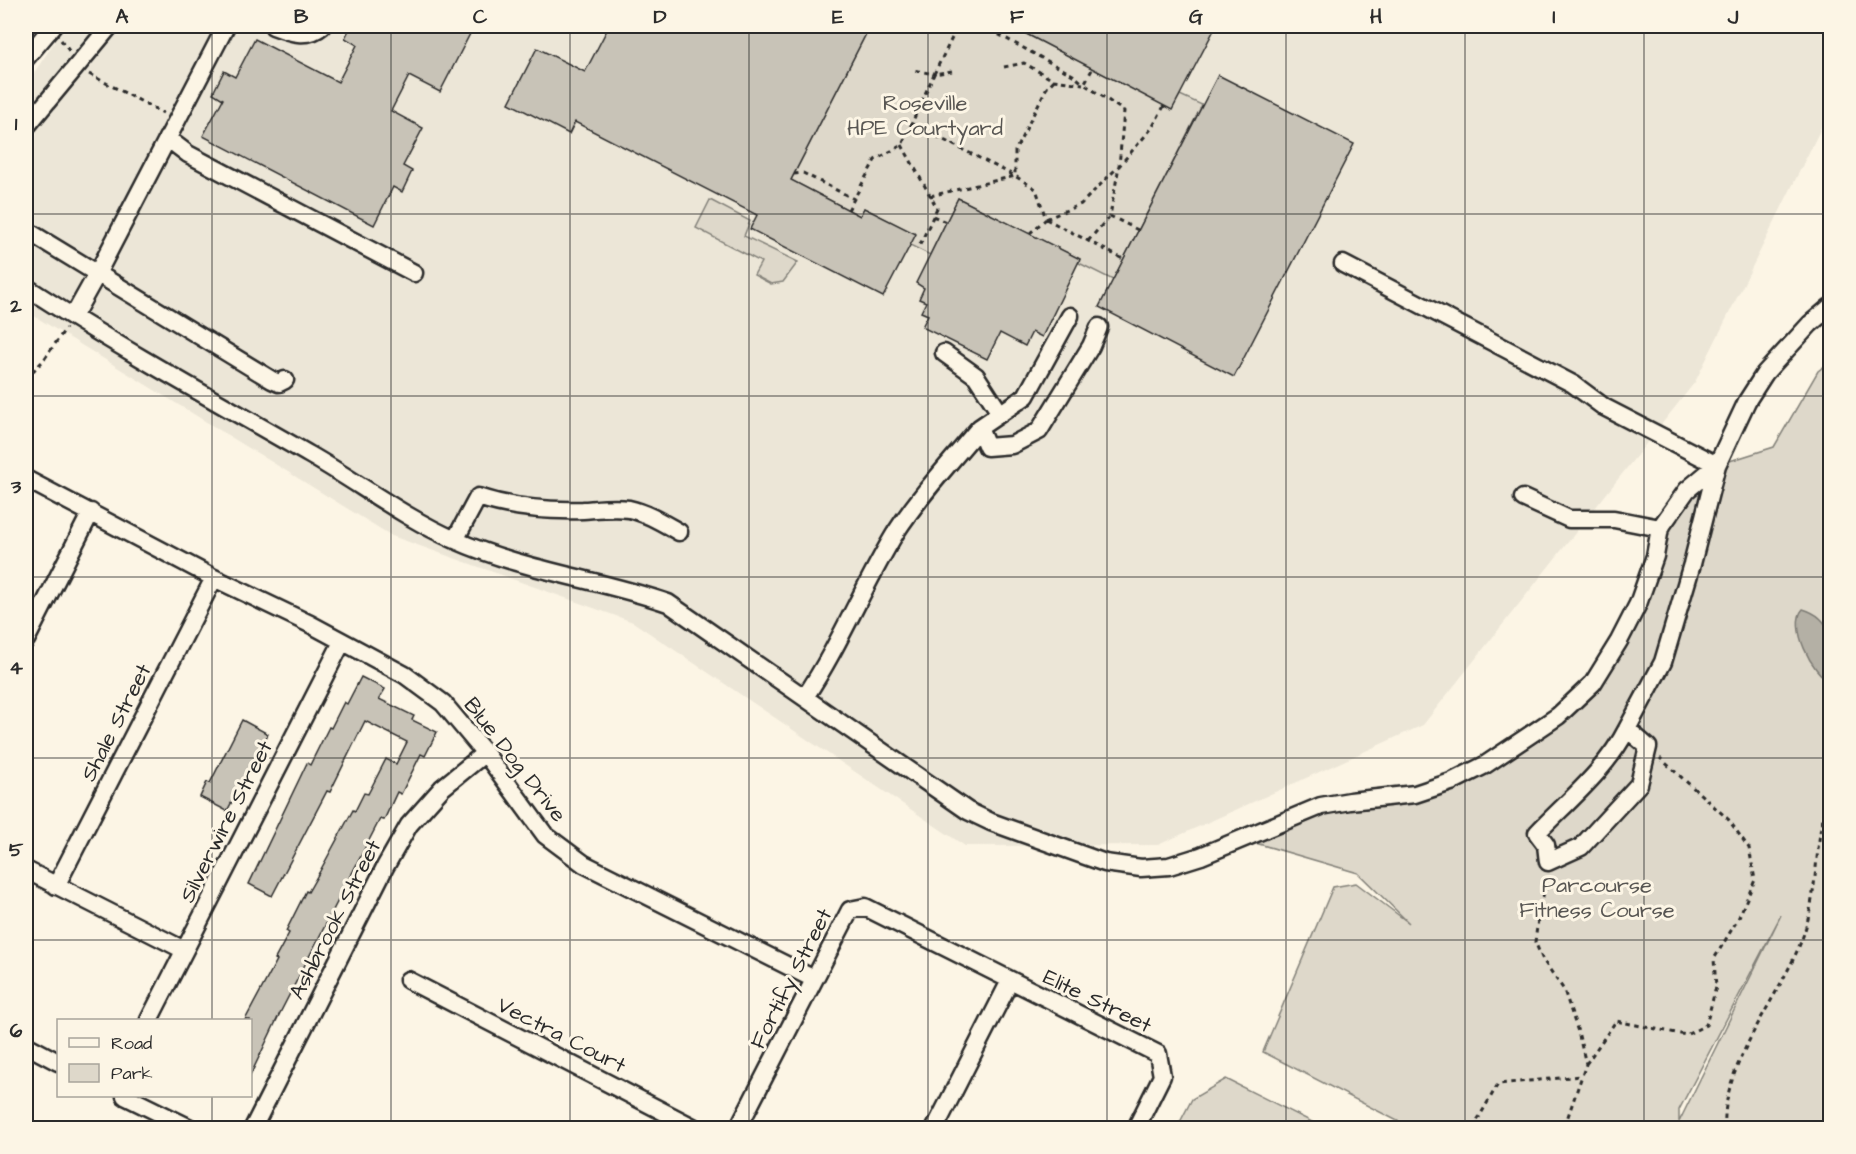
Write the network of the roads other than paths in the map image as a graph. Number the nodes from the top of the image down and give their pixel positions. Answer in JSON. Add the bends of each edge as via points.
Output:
{"nodes":[{"id":1,"x":110,"y":26,"type":"edge"},
{"id":2,"x":226,"y":26,"type":"edge"},
{"id":3,"x":273,"y":26,"type":"edge"},
{"id":4,"x":322,"y":26,"type":"edge"},
{"id":5,"x":57,"y":33,"type":"edge"},
{"id":6,"x":26,"y":58,"type":"edge"},
{"id":7,"x":26,"y":127,"type":"edge"},
{"id":8,"x":167,"y":138,"type":"junction"},
{"id":9,"x":26,"y":231,"type":"edge"},
{"id":10,"x":1343,"y":264,"type":"dead end"},
{"id":11,"x":414,"y":273,"type":"dead end"},
{"id":12,"x":97,"y":274,"type":"junction"},
{"id":13,"x":26,"y":287,"type":"edge"},
{"id":14,"x":1830,"y":307,"type":"edge"},
{"id":15,"x":1070,"y":316,"type":"dead end"},
{"id":16,"x":73,"y":317,"type":"junction"},
{"id":17,"x":1098,"y":327,"type":"dead end"},
{"id":18,"x":944,"y":353,"type":"dead end"},
{"id":19,"x":285,"y":380,"type":"dead end"},
{"id":20,"x":1000,"y":413,"type":"junction"},
{"id":21,"x":979,"y":428,"type":"junction"},
{"id":22,"x":1718,"y":465,"type":"junction"},
{"id":23,"x":26,"y":479,"type":"edge"},
{"id":24,"x":1523,"y":498,"type":"dead end"},
{"id":25,"x":91,"y":512,"type":"junction"},
{"id":26,"x":1660,"y":528,"type":"junction"},
{"id":27,"x":679,"y":532,"type":"dead end"},
{"id":28,"x":455,"y":540,"type":"junction"},
{"id":29,"x":214,"y":578,"type":"junction"},
{"id":30,"x":26,"y":640,"type":"edge"},
{"id":31,"x":342,"y":642,"type":"junction"},
{"id":32,"x":805,"y":697,"type":"junction"},
{"id":33,"x":1627,"y":729,"type":"junction"},
{"id":34,"x":485,"y":753,"type":"junction"},
{"id":35,"x":26,"y":870,"type":"edge"},
{"id":36,"x":56,"y":886,"type":"junction"},
{"id":37,"x":184,"y":950,"type":"junction"},
{"id":38,"x":814,"y":979,"type":"junction"},
{"id":39,"x":408,"y":980,"type":"dead end"},
{"id":40,"x":1010,"y":981,"type":"junction"},
{"id":41,"x":149,"y":1019,"type":"edge"},
{"id":42,"x":26,"y":1045,"type":"edge"},
{"id":43,"x":57,"y":1061,"type":"edge"},
{"id":44,"x":129,"y":1097,"type":"edge"},
{"id":45,"x":190,"y":1128,"type":"edge"},
{"id":46,"x":254,"y":1128,"type":"edge"},
{"id":47,"x":695,"y":1128,"type":"edge"},
{"id":48,"x":738,"y":1128,"type":"edge"},
{"id":49,"x":935,"y":1128,"type":"edge"},
{"id":50,"x":1136,"y":1128,"type":"edge"}],
"edges":[{"from":1,"to":7,"type":"street"},
{"from":2,"to":8,"type":"street"},
{"from":3,"to":4,"type":"street","via":[[304,34]]},
{"from":5,"to":6,"type":"street"},
{"from":8,"to":11,"type":"street","via":[[188,154]]},
{"from":8,"to":12,"type":"street"},
{"from":9,"to":12,"type":"street"},
{"from":10,"to":22,"type":"street","via":[[1574,384],[1604,406]]},
{"from":12,"to":16,"type":"street"},
{"from":12,"to":19,"type":"street","via":[[272,380]]},
{"from":13,"to":16,"type":"street"},
{"from":14,"to":22,"type":"street","via":[[1765,373],[1747,401]]},
{"from":15,"to":20,"type":"street","via":[[1026,396]]},
{"from":16,"to":28,"type":"street","via":[[414,520]]},
{"from":17,"to":21,"type":"street","via":[[1039,430],[1012,445],[987,447]]},
{"from":18,"to":20,"type":"street","via":[[976,376]]},
{"from":20,"to":21,"type":"street"},
{"from":21,"to":32,"type":"street","via":[[897,532]]},
{"from":22,"to":26,"type":"street","via":[[1687,490]]},
{"from":22,"to":33,"type":"street","via":[[1663,662]]},
{"from":23,"to":25,"type":"street","name":"Blue Dog Drive"},
{"from":24,"to":26,"type":"street","via":[[1569,519],[1614,519]]},
{"from":25,"to":29,"type":"street","name":"Blue Dog Drive"},
{"from":25,"to":30,"type":"street"},
{"from":26,"to":32,"type":"street","via":[[1638,604],[1593,683],[1526,739],[1485,765],[1442,785],[1415,794],[1322,806],[1169,866],[1141,868],[1105,863],[991,822],[968,811]]},
{"from":27,"to":28,"type":"street","via":[[628,509],[500,504],[478,497]]},
{"from":28,"to":32,"type":"street","via":[[492,555],[668,603]]},
{"from":29,"to":31,"type":"street","name":"Blue Dog Drive"},
{"from":29,"to":36,"type":"street","name":"Shale Street"},
{"from":31,"to":34,"type":"street","name":"Blue Dog Drive","via":[[405,675],[443,703]]},
{"from":31,"to":37,"type":"street","name":"Silverwire Street"},
{"from":33,"to":33,"type":"street","via":[[1594,774],[1537,833],[1546,845],[1548,862],[1581,847],[1639,784],[1648,747]]},
{"from":34,"to":38,"type":"street","name":"Blue Dog Drive","via":[[545,835],[584,864]]},
{"from":34,"to":46,"type":"street","name":"Ashbrook Street","via":[[442,788],[409,825]]},
{"from":35,"to":36,"type":"street"},
{"from":36,"to":37,"type":"street"},
{"from":37,"to":41,"type":"street","name":"Silverwire Street"},
{"from":38,"to":40,"type":"street","name":"Fortify Street","via":[[850,910],[865,907]]},
{"from":38,"to":48,"type":"street","name":"Fortify Street"},
{"from":39,"to":47,"type":"street","name":"Vectra Court"},
{"from":40,"to":49,"type":"street"},
{"from":40,"to":50,"type":"street","name":"Elite Street","via":[[1158,1054],[1162,1076]]},
{"from":42,"to":43,"type":"street"},
{"from":44,"to":45,"type":"street"}]}
